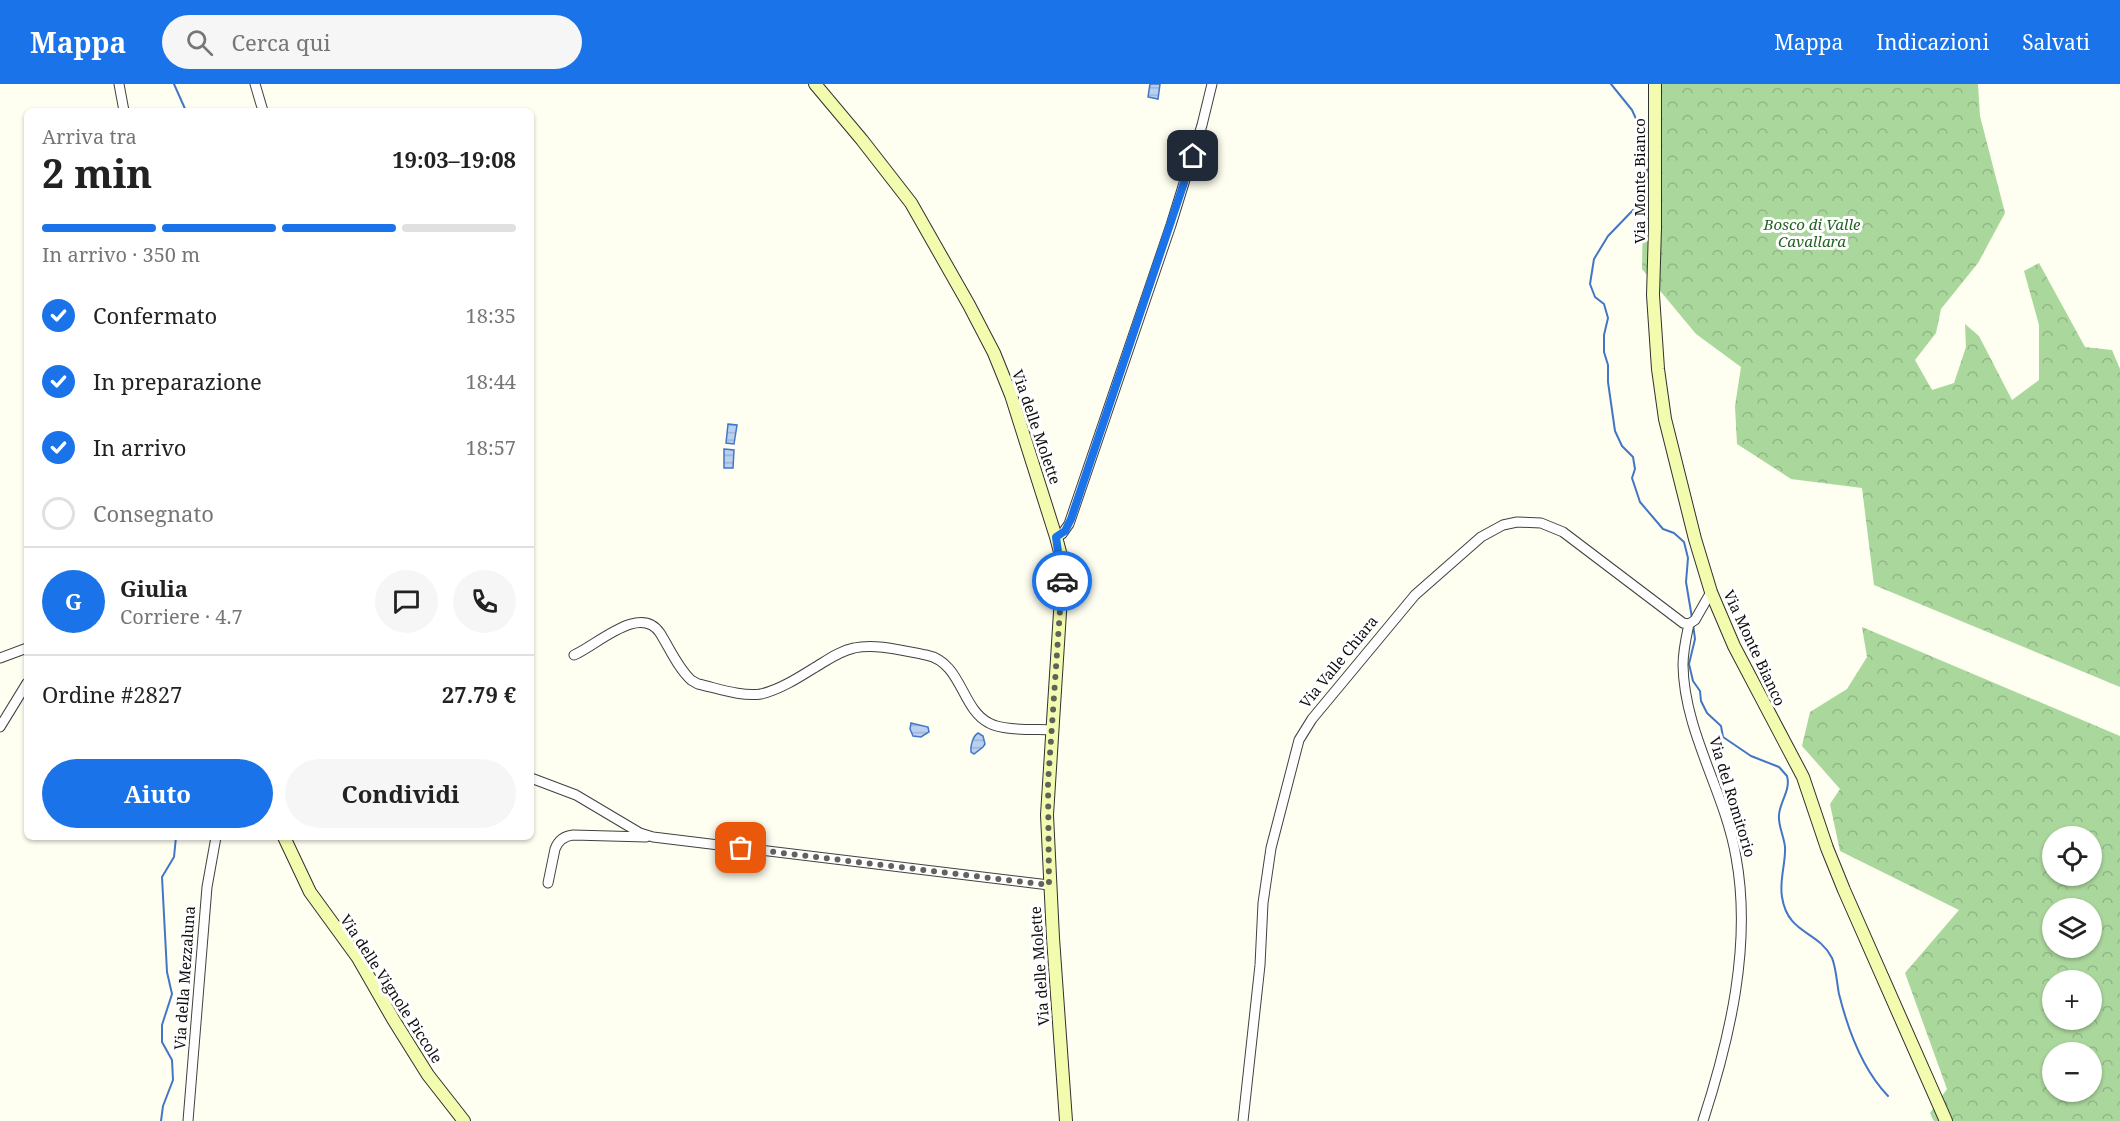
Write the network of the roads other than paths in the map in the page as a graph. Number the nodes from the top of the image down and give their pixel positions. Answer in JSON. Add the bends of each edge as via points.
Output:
{"nodes":[{"id":1,"x":119,"y":84,"type":"edge"},
{"id":2,"x":255,"y":84,"type":"edge"},
{"id":3,"x":815,"y":84,"type":"edge"},
{"id":4,"x":1212,"y":84,"type":"edge"},
{"id":5,"x":1655,"y":84,"type":"edge"},
{"id":6,"x":123,"y":108,"type":"edge"},
{"id":7,"x":262,"y":108,"type":"edge"},
{"id":8,"x":1056,"y":537,"type":"junction"},
{"id":9,"x":1711,"y":592,"type":"junction"},
{"id":10,"x":1689,"y":624,"type":"junction"},
{"id":11,"x":24,"y":649,"type":"edge"},
{"id":12,"x":574,"y":655,"type":"dead end"},
{"id":13,"x":0,"y":658,"type":"edge"},
{"id":14,"x":24,"y":688,"type":"edge"},
{"id":15,"x":0,"y":728,"type":"edge"},
{"id":16,"x":1052,"y":730,"type":"junction"},
{"id":17,"x":534,"y":779,"type":"edge"},
{"id":18,"x":660,"y":838,"type":"junction"},
{"id":19,"x":215,"y":840,"type":"edge"},
{"id":20,"x":285,"y":840,"type":"edge"},
{"id":21,"x":548,"y":883,"type":"dead end"},
{"id":22,"x":1049,"y":885,"type":"junction"},
{"id":23,"x":189,"y":1121,"type":"edge"},
{"id":24,"x":464,"y":1121,"type":"edge"},
{"id":25,"x":1066,"y":1121,"type":"edge"},
{"id":26,"x":1244,"y":1121,"type":"edge"},
{"id":27,"x":1702,"y":1121,"type":"edge"},
{"id":28,"x":1946,"y":1121,"type":"edge"}],
"edges":[{"from":1,"to":6,"type":"street"},
{"from":2,"to":7,"type":"street"},
{"from":3,"to":8,"type":"street","name":"Via delle Molette","via":[[901,189],[973,312],[1011,395]]},
{"from":4,"to":8,"type":"street","via":[[1175,215],[1097,444],[1069,524]]},
{"from":5,"to":9,"type":"street","name":"Via Monte Bianco","via":[[1653,295],[1660,396]]},
{"from":8,"to":16,"type":"street","name":"Via delle Molette","via":[[1062,581]]},
{"from":9,"to":10,"type":"street"},
{"from":9,"to":28,"type":"street","name":"Via Monte Bianco","via":[[1741,663],[1803,777],[1844,890]]},
{"from":10,"to":26,"type":"street","name":"Via Valle Chiara","via":[[1680,622],[1580,543],[1554,528],[1533,522],[1509,524],[1488,532],[1415,595],[1299,740],[1266,880]]},
{"from":10,"to":27,"type":"street","name":"Via del Romitorio","via":[[1684,657],[1686,694],[1736,856],[1742,911],[1733,999],[1720,1065]]},
{"from":11,"to":13,"type":"street"},
{"from":12,"to":16,"type":"street","via":[[627,625],[645,623],[658,630],[691,680],[755,694],[782,686],[852,648],[918,654],[938,658],[946,665],[987,722]]},
{"from":14,"to":15,"type":"street"},
{"from":16,"to":22,"type":"street","name":"Via delle Molette","via":[[1047,807]]},
{"from":17,"to":18,"type":"street","via":[[569,792],[640,833]]},
{"from":18,"to":21,"type":"street","via":[[567,836],[555,849]]},
{"from":18,"to":22,"type":"street"},
{"from":19,"to":23,"type":"street","name":"Via della Mezzaluna","via":[[207,886]]},
{"from":20,"to":24,"type":"street","name":"Via delle Vignole Piccole","via":[[310,892],[358,958],[428,1075]]},
{"from":22,"to":25,"type":"street","name":"Via delle Molette"}]}
